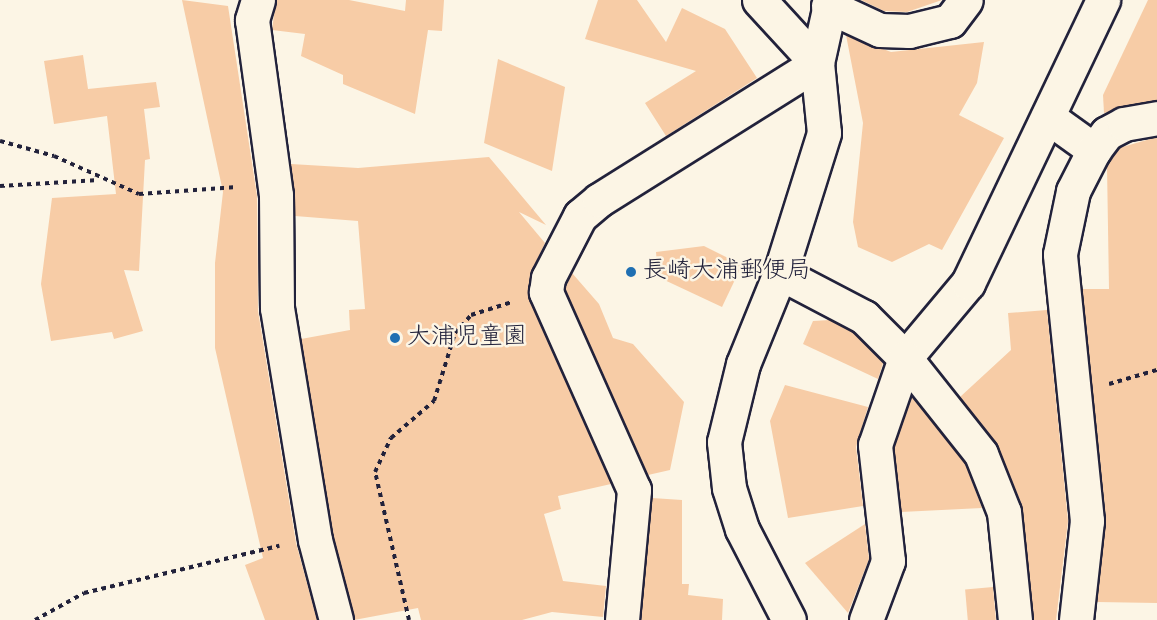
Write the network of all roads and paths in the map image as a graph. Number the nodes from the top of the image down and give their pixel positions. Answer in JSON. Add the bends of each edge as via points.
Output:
{"nodes":[{"id":1,"x":258,"y":0,"type":"edge"},
{"id":2,"x":759,"y":0,"type":"edge"},
{"id":3,"x":966,"y":0,"type":"edge"},
{"id":4,"x":1103,"y":0,"type":"edge"},
{"id":5,"x":829,"y":3,"type":"edge"},
{"id":6,"x":817,"y":63,"type":"junction"},
{"id":7,"x":1048,"y":117,"type":"junction"},
{"id":8,"x":1157,"y":118,"type":"edge"},
{"id":9,"x":0,"y":141,"type":"edge"},
{"id":10,"x":1094,"y":150,"type":"junction"},
{"id":11,"x":100,"y":180,"type":"junction"},
{"id":12,"x":0,"y":186,"type":"edge"},
{"id":13,"x":276,"y":195,"type":"junction"},
{"id":14,"x":780,"y":273,"type":"junction"},
{"id":15,"x":546,"y":292,"type":"junction"},
{"id":16,"x":905,"y":358,"type":"junction"},
{"id":17,"x":1157,"y":370,"type":"edge"},
{"id":18,"x":1071,"y":394,"type":"junction"},
{"id":19,"x":315,"y":540,"type":"junction"},
{"id":20,"x":35,"y":620,"type":"edge"},
{"id":21,"x":336,"y":620,"type":"edge"},
{"id":22,"x":409,"y":620,"type":"edge"},
{"id":23,"x":622,"y":620,"type":"edge"},
{"id":24,"x":789,"y":620,"type":"edge"},
{"id":25,"x":866,"y":620,"type":"edge"},
{"id":26,"x":1015,"y":620,"type":"edge"},
{"id":27,"x":1076,"y":620,"type":"edge"}],
"edges":[{"from":1,"to":13,"type":"street","via":[[252,21],[257,83]]},
{"from":2,"to":6,"type":"street"},
{"from":3,"to":5,"type":"street","via":[[950,21],[909,31],[880,30]]},
{"from":4,"to":7,"type":"street"},
{"from":5,"to":6,"type":"street"},
{"from":6,"to":14,"type":"street","via":[[824,133]]},
{"from":6,"to":15,"type":"street","via":[[599,200],[580,216],[563,243]]},
{"from":7,"to":10,"type":"street"},
{"from":7,"to":16,"type":"street","via":[[968,283]]},
{"from":8,"to":10,"type":"street","via":[[1124,124],[1107,133]]},
{"from":9,"to":11,"type":"path","via":[[54,156]]},
{"from":10,"to":18,"type":"street","via":[[1073,191],[1060,254]]},
{"from":11,"to":12,"type":"path"},
{"from":11,"to":13,"type":"path","via":[[139,194],[234,187]]},
{"from":13,"to":19,"type":"street","via":[[278,308]]},
{"from":14,"to":16,"type":"street","via":[[864,317]]},
{"from":14,"to":24,"type":"street","via":[[743,364],[724,442],[729,488],[742,529]]},
{"from":15,"to":22,"type":"path","via":[[471,315],[455,333],[434,401],[391,438],[375,472]]},
{"from":15,"to":23,"type":"street","via":[[634,490]]},
{"from":16,"to":25,"type":"street","via":[[875,445],[888,561]]},
{"from":16,"to":26,"type":"street","via":[[981,454],[1004,512]]},
{"from":17,"to":18,"type":"path"},
{"from":18,"to":27,"type":"street","via":[[1087,521]]},
{"from":19,"to":20,"type":"path","via":[[84,593]]},
{"from":19,"to":21,"type":"street"}]}
